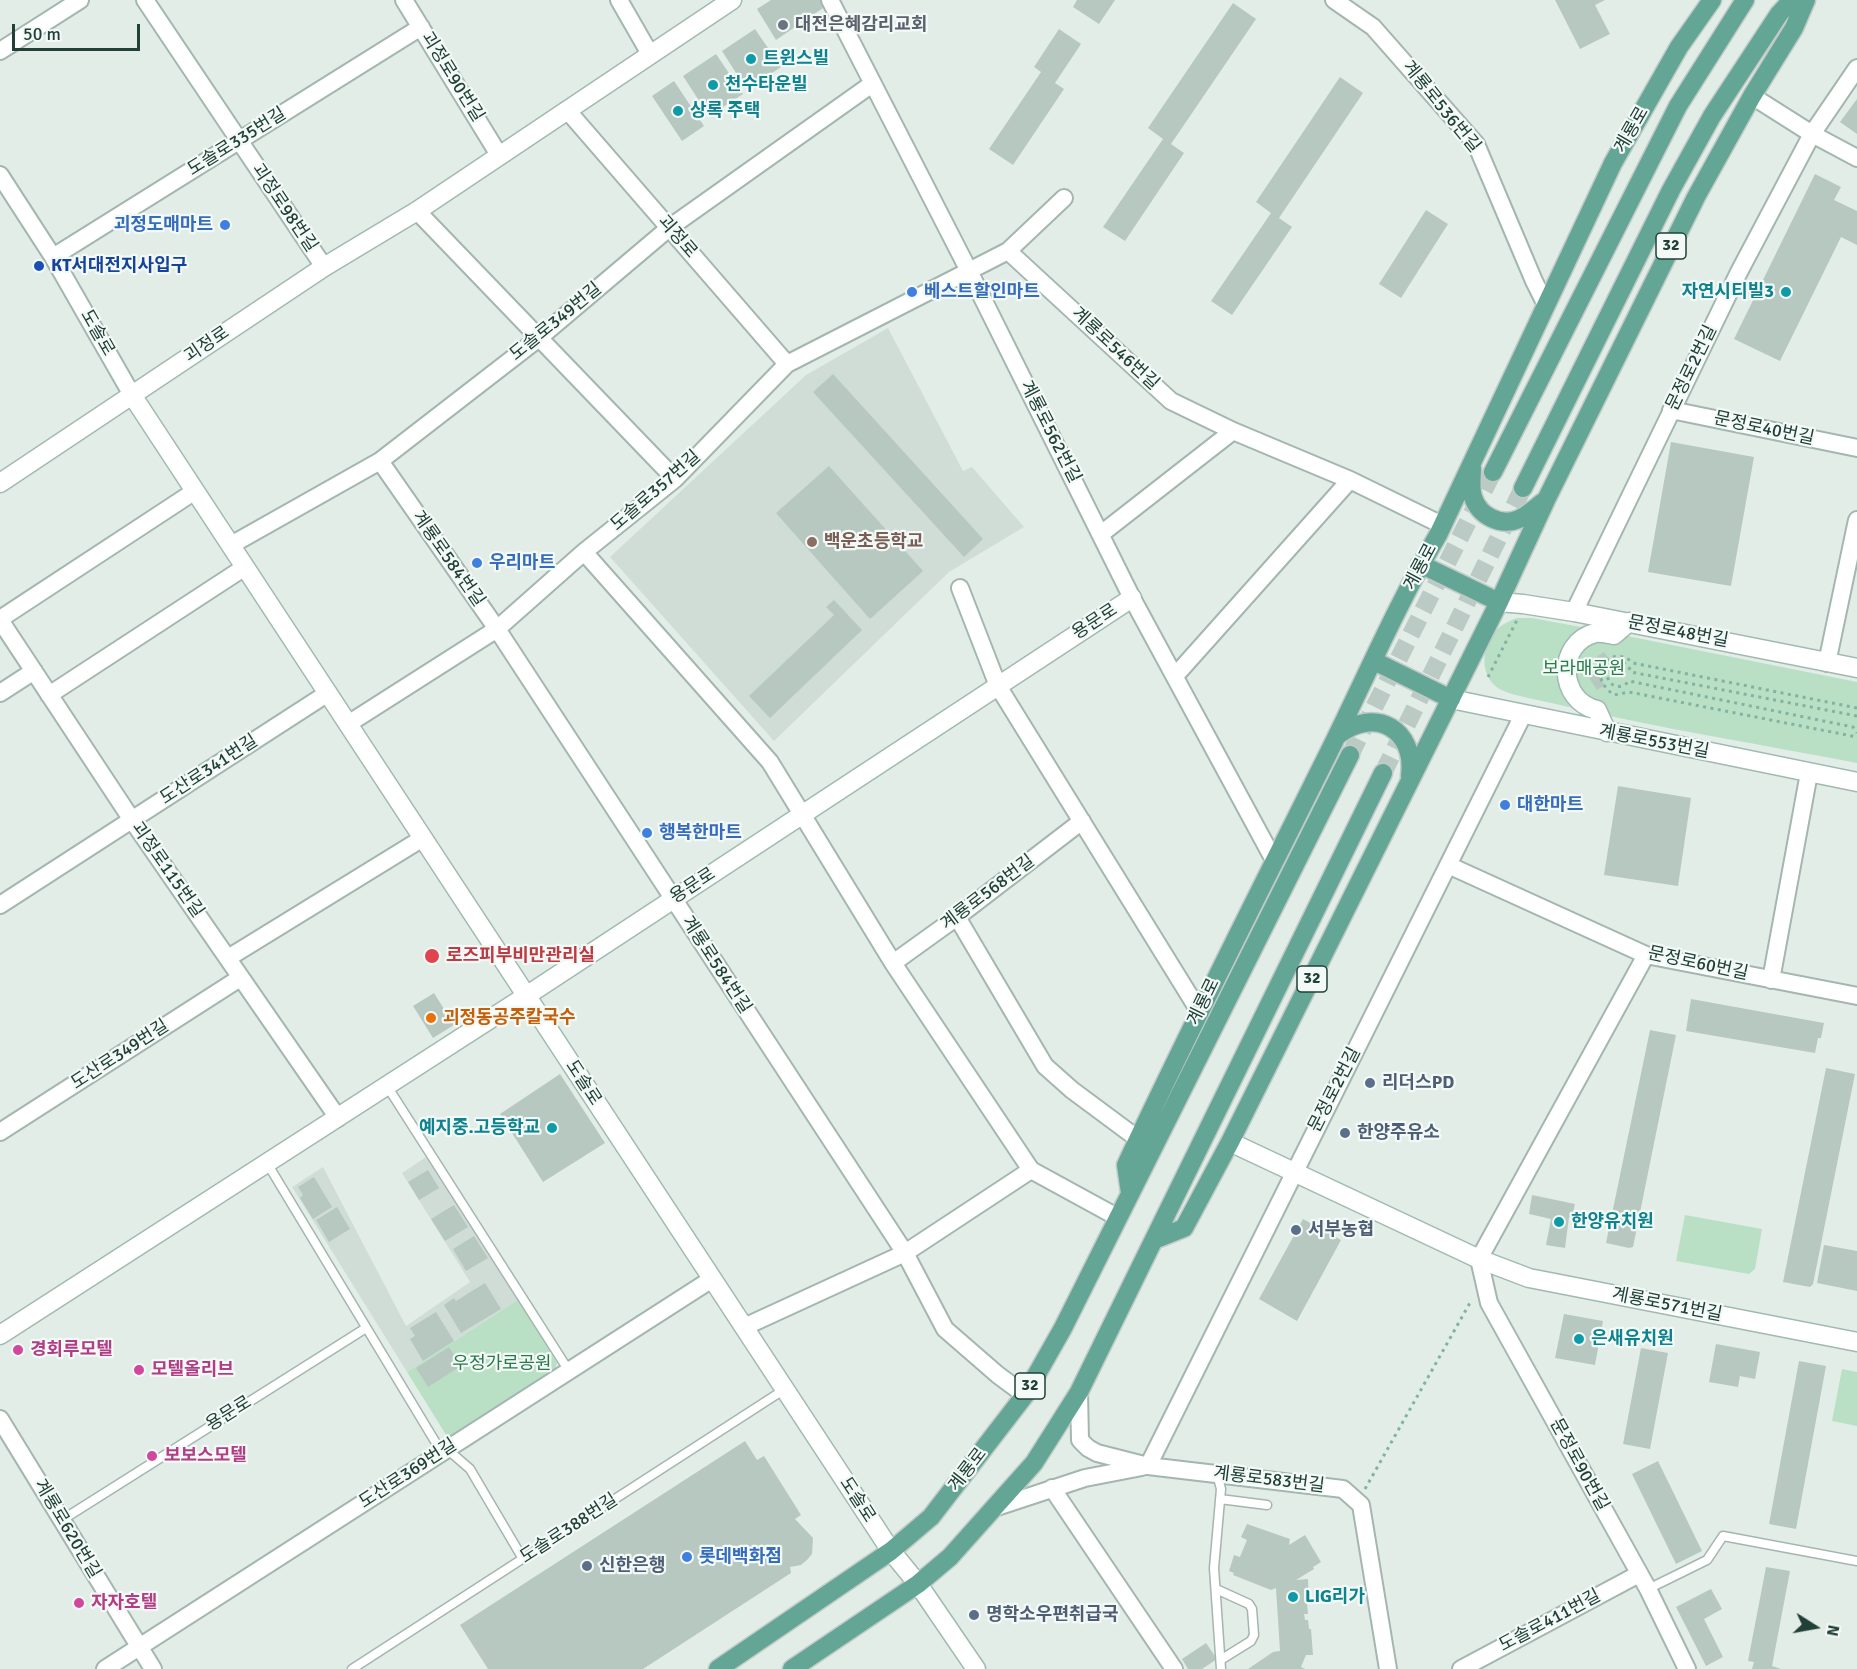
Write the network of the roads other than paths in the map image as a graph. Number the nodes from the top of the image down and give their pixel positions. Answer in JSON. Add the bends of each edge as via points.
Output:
{"nodes":[{"id":1,"x":80,"y":0,"type":"edge"},
{"id":2,"x":145,"y":0,"type":"edge"},
{"id":3,"x":404,"y":0,"type":"edge"},
{"id":4,"x":620,"y":0,"type":"edge"},
{"id":5,"x":732,"y":0,"type":"edge"},
{"id":6,"x":830,"y":0,"type":"edge"},
{"id":7,"x":1334,"y":0,"type":"edge"},
{"id":8,"x":1712,"y":0,"type":"edge"},
{"id":9,"x":1745,"y":0,"type":"edge"},
{"id":10,"x":1792,"y":0,"type":"edge"},
{"id":11,"x":1806,"y":0,"type":"edge"},
{"id":12,"x":421,"y":27,"type":"junction"},
{"id":13,"x":0,"y":51,"type":"edge"},
{"id":14,"x":650,"y":54,"type":"junction"},
{"id":15,"x":1857,"y":68,"type":"edge"},
{"id":16,"x":872,"y":84,"type":"junction"},
{"id":17,"x":1752,"y":96,"type":"junction"},
{"id":18,"x":567,"y":110,"type":"junction"},
{"id":19,"x":1812,"y":134,"type":"junction"},
{"id":20,"x":239,"y":140,"type":"junction"},
{"id":21,"x":499,"y":155,"type":"junction"},
{"id":22,"x":1857,"y":158,"type":"edge"},
{"id":23,"x":0,"y":175,"type":"edge"},
{"id":24,"x":1064,"y":198,"type":"dead end"},
{"id":25,"x":417,"y":211,"type":"junction"},
{"id":26,"x":669,"y":228,"type":"junction"},
{"id":27,"x":1008,"y":251,"type":"junction"},
{"id":28,"x":53,"y":257,"type":"junction"},
{"id":29,"x":324,"y":267,"type":"junction"},
{"id":30,"x":969,"y":271,"type":"junction"},
{"id":31,"x":1545,"y":303,"type":"junction"},
{"id":32,"x":539,"y":338,"type":"junction"},
{"id":33,"x":787,"y":364,"type":"junction"},
{"id":34,"x":132,"y":395,"type":"junction"},
{"id":35,"x":1671,"y":410,"type":"junction"},
{"id":36,"x":1233,"y":430,"type":"junction"},
{"id":37,"x":1857,"y":448,"type":"edge"},
{"id":38,"x":1473,"y":460,"type":"junction"},
{"id":39,"x":380,"y":461,"type":"junction"},
{"id":40,"x":1493,"y":472,"type":"tunnel mouth"},
{"id":41,"x":675,"y":479,"type":"junction"},
{"id":42,"x":1350,"y":480,"type":"junction"},
{"id":43,"x":0,"y":483,"type":"edge"},
{"id":44,"x":1523,"y":488,"type":"tunnel mouth"},
{"id":45,"x":195,"y":491,"type":"junction"},
{"id":46,"x":1547,"y":498,"type":"junction"},
{"id":47,"x":1857,"y":520,"type":"edge"},
{"id":48,"x":1442,"y":525,"type":"junction"},
{"id":49,"x":1101,"y":534,"type":"junction"},
{"id":50,"x":231,"y":545,"type":"junction"},
{"id":51,"x":584,"y":552,"type":"junction"},
{"id":52,"x":1420,"y":564,"type":"junction"},
{"id":53,"x":245,"y":567,"type":"junction"},
{"id":54,"x":960,"y":588,"type":"dead end"},
{"id":55,"x":1132,"y":598,"type":"junction"},
{"id":56,"x":1499,"y":602,"type":"junction"},
{"id":57,"x":1574,"y":612,"type":"junction"},
{"id":58,"x":0,"y":619,"type":"edge"},
{"id":59,"x":1629,"y":622,"type":"junction"},
{"id":60,"x":497,"y":629,"type":"junction"},
{"id":61,"x":1374,"y":661,"type":"junction"},
{"id":62,"x":1827,"y":663,"type":"junction"},
{"id":63,"x":1857,"y":668,"type":"edge"},
{"id":64,"x":34,"y":671,"type":"junction"},
{"id":65,"x":1175,"y":676,"type":"junction"},
{"id":66,"x":998,"y":686,"type":"junction"},
{"id":67,"x":0,"y":693,"type":"edge"},
{"id":68,"x":328,"y":693,"type":"junction"},
{"id":69,"x":49,"y":695,"type":"junction"},
{"id":70,"x":1451,"y":699,"type":"junction"},
{"id":71,"x":1523,"y":715,"type":"junction"},
{"id":72,"x":348,"y":724,"type":"junction"},
{"id":73,"x":1608,"y":732,"type":"junction"},
{"id":74,"x":1332,"y":747,"type":"junction"},
{"id":75,"x":1350,"y":755,"type":"tunnel mouth"},
{"id":76,"x":1383,"y":773,"type":"tunnel mouth"},
{"id":77,"x":1809,"y":773,"type":"junction"},
{"id":78,"x":1857,"y":782,"type":"edge"},
{"id":79,"x":1408,"y":787,"type":"junction"},
{"id":80,"x":802,"y":815,"type":"junction"},
{"id":81,"x":132,"y":820,"type":"junction"},
{"id":82,"x":1082,"y":821,"type":"junction"},
{"id":83,"x":423,"y":838,"type":"junction"},
{"id":84,"x":1275,"y":862,"type":"junction"},
{"id":85,"x":1448,"y":865,"type":"junction"},
{"id":86,"x":673,"y":899,"type":"junction"},
{"id":87,"x":0,"y":905,"type":"edge"},
{"id":88,"x":957,"y":917,"type":"junction"},
{"id":89,"x":1646,"y":955,"type":"junction"},
{"id":90,"x":228,"y":958,"type":"junction"},
{"id":91,"x":892,"y":963,"type":"junction"},
{"id":92,"x":240,"y":978,"type":"junction"},
{"id":93,"x":1772,"y":980,"type":"junction"},
{"id":94,"x":526,"y":996,"type":"junction"},
{"id":95,"x":1857,"y":996,"type":"edge"},
{"id":96,"x":1199,"y":1011,"type":"junction"},
{"id":97,"x":387,"y":1086,"type":"junction"},
{"id":98,"x":338,"y":1118,"type":"junction"},
{"id":99,"x":0,"y":1132,"type":"edge"},
{"id":100,"x":1138,"y":1139,"type":"junction"},
{"id":101,"x":1230,"y":1142,"type":"junction"},
{"id":102,"x":267,"y":1163,"type":"junction"},
{"id":103,"x":1031,"y":1170,"type":"junction"},
{"id":104,"x":1293,"y":1173,"type":"junction"},
{"id":105,"x":1130,"y":1193,"type":"junction"},
{"id":106,"x":1117,"y":1217,"type":"junction"},
{"id":107,"x":1154,"y":1240,"type":"junction"},
{"id":108,"x":905,"y":1253,"type":"junction"},
{"id":109,"x":1479,"y":1259,"type":"junction"},
{"id":110,"x":712,"y":1279,"type":"junction"},
{"id":111,"x":744,"y":1327,"type":"junction"},
{"id":112,"x":366,"y":1328,"type":"junction"},
{"id":113,"x":0,"y":1335,"type":"edge"},
{"id":114,"x":1857,"y":1342,"type":"edge"},
{"id":115,"x":569,"y":1371,"type":"junction"},
{"id":116,"x":785,"y":1389,"type":"junction"},
{"id":117,"x":1079,"y":1392,"type":"junction"},
{"id":118,"x":1025,"y":1395,"type":"junction"},
{"id":119,"x":0,"y":1419,"type":"edge"},
{"id":120,"x":447,"y":1449,"type":"junction"},
{"id":121,"x":1148,"y":1466,"type":"junction"},
{"id":122,"x":1217,"y":1474,"type":"junction"},
{"id":123,"x":1052,"y":1488,"type":"junction"},
{"id":124,"x":1220,"y":1499,"type":"junction"},
{"id":125,"x":1267,"y":1505,"type":"dead end"},
{"id":126,"x":994,"y":1508,"type":"junction"},
{"id":127,"x":62,"y":1520,"type":"junction"},
{"id":128,"x":891,"y":1551,"type":"junction"},
{"id":129,"x":523,"y":1559,"type":"junction"},
{"id":130,"x":1857,"y":1561,"type":"edge"},
{"id":131,"x":1639,"y":1574,"type":"junction"},
{"id":132,"x":918,"y":1584,"type":"junction"},
{"id":133,"x":1216,"y":1589,"type":"junction"},
{"id":134,"x":1648,"y":1589,"type":"junction"},
{"id":135,"x":139,"y":1647,"type":"junction"},
{"id":136,"x":1221,"y":1664,"type":"edge"},
{"id":137,"x":105,"y":1669,"type":"edge"},
{"id":138,"x":153,"y":1669,"type":"edge"},
{"id":139,"x":352,"y":1669,"type":"edge"},
{"id":140,"x":718,"y":1669,"type":"edge"},
{"id":141,"x":792,"y":1669,"type":"edge"},
{"id":142,"x":976,"y":1669,"type":"edge"},
{"id":143,"x":1174,"y":1669,"type":"edge"},
{"id":144,"x":1388,"y":1669,"type":"edge"},
{"id":145,"x":1461,"y":1669,"type":"edge"},
{"id":146,"x":1688,"y":1669,"type":"edge"}],
"edges":[{"from":1,"to":13,"type":"street"},
{"from":2,"to":20,"type":"street","name":"괴정로98번길"},
{"from":3,"to":12,"type":"street","name":"괴정로90번길"},
{"from":4,"to":14,"type":"street"},
{"from":5,"to":14,"type":"street","name":"괴정로"},
{"from":6,"to":16,"type":"street","name":"계룡로562번길"},
{"from":7,"to":31,"type":"street","name":"계룡로536번길","via":[[1373,27],[1476,144]]},
{"from":8,"to":31,"type":"main road","name":"계룡로","via":[[1679,47],[1613,163]]},
{"from":9,"to":40,"type":"main road","name":"계룡로","via":[[1678,105]]},
{"from":10,"to":44,"type":"main road","number":"32","via":[[1712,116],[1676,180]]},
{"from":11,"to":17,"type":"main road","number":"32","via":[[1794,28]]},
{"from":12,"to":20,"type":"street","name":"도솔로335번길"},
{"from":12,"to":21,"type":"street","name":"괴정로90번길"},
{"from":14,"to":18,"type":"street","name":"괴정로"},
{"from":15,"to":19,"type":"street","name":"문정로2번길"},
{"from":16,"to":26,"type":"street","name":"도솔로349번길"},
{"from":16,"to":30,"type":"street","name":"계룡로562번길"},
{"from":17,"to":19,"type":"street"},
{"from":17,"to":46,"type":"main road","number":"32","via":[[1696,197]]},
{"from":18,"to":21,"type":"street","name":"괴정로"},
{"from":18,"to":26,"type":"street","name":"괴정로"},
{"from":19,"to":22,"type":"street"},
{"from":19,"to":35,"type":"street","name":"문정로2번길"},
{"from":20,"to":28,"type":"street","name":"도솔로335번길"},
{"from":20,"to":29,"type":"street","name":"괴정로98번길"},
{"from":21,"to":25,"type":"street","name":"괴정로"},
{"from":23,"to":28,"type":"street","name":"도솔로"},
{"from":24,"to":27,"type":"street"},
{"from":25,"to":29,"type":"street","name":"괴정로"},
{"from":25,"to":32,"type":"street"},
{"from":26,"to":32,"type":"street","name":"도솔로349번길"},
{"from":26,"to":33,"type":"street","name":"괴정로"},
{"from":27,"to":30,"type":"street"},
{"from":27,"to":36,"type":"street","name":"계룡로546번길","via":[[1171,400]]},
{"from":28,"to":34,"type":"street","name":"도솔로"},
{"from":29,"to":34,"type":"street","name":"괴정로"},
{"from":30,"to":33,"type":"street","name":"도솔로357번길"},
{"from":30,"to":49,"type":"street","name":"계룡로562번길"},
{"from":31,"to":38,"type":"main road","name":"계룡로"},
{"from":32,"to":39,"type":"street","name":"도솔로349번길"},
{"from":32,"to":41,"type":"street"},
{"from":33,"to":41,"type":"street","name":"도솔로357번길"},
{"from":34,"to":43,"type":"street","name":"괴정로"},
{"from":34,"to":45,"type":"street","name":"도솔로"},
{"from":35,"to":37,"type":"street","name":"문정로40번길"},
{"from":35,"to":57,"type":"street","name":"문정로2번길"},
{"from":36,"to":42,"type":"street","name":"계룡로546번길"},
{"from":36,"to":49,"type":"street"},
{"from":38,"to":46,"type":"main road","via":[[1472,496],[1485,515],[1506,522],[1517,520]]},
{"from":38,"to":48,"type":"main road","name":"계룡로"},
{"from":39,"to":50,"type":"street","name":"도솔로349번길"},
{"from":39,"to":60,"type":"street","name":"계룡로584번길"},
{"from":41,"to":51,"type":"street","name":"도솔로357번길"},
{"from":42,"to":48,"type":"street","name":"계룡로546번길"},
{"from":42,"to":65,"type":"street"},
{"from":45,"to":50,"type":"street","name":"도솔로"},
{"from":45,"to":58,"type":"street"},
{"from":46,"to":56,"type":"main road","number":"32"},
{"from":47,"to":62,"type":"street"},
{"from":48,"to":52,"type":"main road","name":"계룡로"},
{"from":49,"to":55,"type":"street","name":"계룡로562번길"},
{"from":50,"to":53,"type":"street","name":"도솔로"},
{"from":51,"to":60,"type":"street","name":"도솔로357번길"},
{"from":51,"to":80,"type":"street","via":[[770,762]]},
{"from":52,"to":56,"type":"main road"},
{"from":52,"to":61,"type":"main road","name":"계룡로"},
{"from":53,"to":68,"type":"street","name":"도솔로"},
{"from":53,"to":69,"type":"street"},
{"from":54,"to":66,"type":"street"},
{"from":55,"to":65,"type":"street","name":"계룡로562번길"},
{"from":55,"to":66,"type":"street","name":"용문로"},
{"from":56,"to":57,"type":"street","name":"문정로48번길"},
{"from":56,"to":70,"type":"main road","number":"32"},
{"from":57,"to":59,"type":"street","name":"문정로48번길"},
{"from":58,"to":64,"type":"street","name":"괴정로115번길"},
{"from":59,"to":62,"type":"street","name":"문정로48번길"},
{"from":59,"to":73,"type":"street","via":[[1614,635],[1597,632],[1580,639],[1569,657],[1566,677],[1574,696],[1585,708],[1597,710]]},
{"from":60,"to":72,"type":"street","name":"도솔로357번길"},
{"from":60,"to":86,"type":"street","name":"계룡로584번길"},
{"from":61,"to":70,"type":"main road"},
{"from":61,"to":74,"type":"main road","name":"계룡로"},
{"from":62,"to":63,"type":"street","name":"문정로48번길"},
{"from":64,"to":67,"type":"street"},
{"from":64,"to":69,"type":"street","name":"괴정로115번길"},
{"from":65,"to":84,"type":"street","name":"계룡로562번길"},
{"from":66,"to":80,"type":"street","name":"용문로"},
{"from":66,"to":82,"type":"street"},
{"from":68,"to":72,"type":"street","name":"도솔로"},
{"from":68,"to":81,"type":"street","name":"도산로341번길"},
{"from":69,"to":81,"type":"street","name":"괴정로115번길"},
{"from":70,"to":71,"type":"street","name":"계룡로553번길"},
{"from":70,"to":79,"type":"main road","number":"32"},
{"from":71,"to":73,"type":"street","name":"계룡로553번길"},
{"from":71,"to":85,"type":"street","name":"문정로2번길"},
{"from":72,"to":83,"type":"street","name":"도솔로"},
{"from":73,"to":77,"type":"street","name":"계룡로553번길"},
{"from":74,"to":79,"type":"main road","via":[[1339,735],[1363,722],[1390,727],[1409,748],[1412,762]]},
{"from":74,"to":84,"type":"main road","name":"계룡로"},
{"from":75,"to":105,"type":"main road","name":"계룡로","number":"32"},
{"from":76,"to":107,"type":"main road","number":"32"},
{"from":77,"to":78,"type":"street","name":"계룡로553번길"},
{"from":77,"to":93,"type":"street"},
{"from":79,"to":101,"type":"main road","number":"32"},
{"from":80,"to":86,"type":"street","name":"용문로"},
{"from":80,"to":91,"type":"street"},
{"from":81,"to":87,"type":"street","name":"도산로341번길"},
{"from":81,"to":90,"type":"street","name":"괴정로115번길"},
{"from":82,"to":88,"type":"street","name":"계룡로568번길"},
{"from":82,"to":96,"type":"street"},
{"from":83,"to":90,"type":"street"},
{"from":83,"to":94,"type":"street","name":"도솔로"},
{"from":84,"to":96,"type":"main road","name":"계룡로"},
{"from":85,"to":89,"type":"street","name":"문정로60번길"},
{"from":85,"to":104,"type":"street","name":"문정로2번길"},
{"from":86,"to":94,"type":"street","name":"용문로"},
{"from":86,"to":108,"type":"street","name":"계룡로584번길"},
{"from":88,"to":91,"type":"street","name":"계룡로568번길"},
{"from":88,"to":100,"type":"street","via":[[1045,1066]]},
{"from":89,"to":93,"type":"street","name":"문정로60번길"},
{"from":89,"to":109,"type":"street"},
{"from":90,"to":92,"type":"street","name":"괴정로115번길"},
{"from":91,"to":103,"type":"street"},
{"from":92,"to":98,"type":"street","name":"괴정로115번길"},
{"from":92,"to":99,"type":"street","name":"도산로349번길"},
{"from":93,"to":95,"type":"street","name":"문정로60번길"},
{"from":94,"to":97,"type":"street","name":"용문로"},
{"from":94,"to":110,"type":"street","name":"도솔로"},
{"from":96,"to":100,"type":"main road","name":"계룡로"},
{"from":97,"to":98,"type":"street","name":"용문로"},
{"from":97,"to":115,"type":"lane"},
{"from":98,"to":102,"type":"street","name":"용문로"},
{"from":100,"to":105,"type":"main road","name":"계룡로","via":[[1126,1165]]},
{"from":101,"to":104,"type":"street","name":"계룡로571번길"},
{"from":101,"to":107,"type":"main road","number":"32","via":[[1184,1228]]},
{"from":102,"to":112,"type":"lane"},
{"from":102,"to":113,"type":"street","name":"용문로"},
{"from":103,"to":106,"type":"street"},
{"from":103,"to":108,"type":"street"},
{"from":104,"to":109,"type":"street","name":"계룡로571번길"},
{"from":104,"to":121,"type":"street","name":"문정로2번길"},
{"from":105,"to":106,"type":"main road","name":"계룡로","number":"32"},
{"from":106,"to":118,"type":"main road","name":"계룡로","number":"32"},
{"from":107,"to":117,"type":"main road","number":"32"},
{"from":108,"to":111,"type":"street"},
{"from":108,"to":118,"type":"street","name":"계룡로584번길","via":[[945,1329]]},
{"from":109,"to":114,"type":"street","name":"계룡로571번길","via":[[1529,1278]]},
{"from":109,"to":131,"type":"street","name":"문정로90번길","via":[[1488,1303]]},
{"from":110,"to":111,"type":"street","name":"도솔로"},
{"from":110,"to":115,"type":"street","name":"도산로369번길"},
{"from":111,"to":116,"type":"street","name":"도솔로"},
{"from":112,"to":120,"type":"lane","via":[[439,1448]]},
{"from":112,"to":127,"type":"lane","name":"용문로"},
{"from":115,"to":120,"type":"street","name":"도산로369번길"},
{"from":116,"to":128,"type":"street","name":"도솔로"},
{"from":116,"to":129,"type":"lane","name":"도솔로388번길"},
{"from":117,"to":121,"type":"street","name":"계룡로583번길","via":[[1080,1440],[1097,1453]]},
{"from":117,"to":126,"type":"main road","number":"32","via":[[1034,1463]]},
{"from":118,"to":128,"type":"main road","name":"계룡로","number":"32","via":[[931,1517]]},
{"from":119,"to":127,"type":"street","name":"계룡로620번길"},
{"from":120,"to":129,"type":"lane","via":[[470,1468]]},
{"from":120,"to":135,"type":"street","name":"도산로369번길"},
{"from":121,"to":122,"type":"street","name":"계룡로583번길"},
{"from":121,"to":123,"type":"street","name":"계룡로583번길"},
{"from":122,"to":124,"type":"lane"},
{"from":122,"to":144,"type":"street","name":"계룡로583번길","via":[[1342,1489],[1361,1505]]},
{"from":123,"to":126,"type":"street","name":"계룡로583번길"},
{"from":123,"to":143,"type":"street"},
{"from":124,"to":125,"type":"lane"},
{"from":124,"to":133,"type":"lane","via":[[1214,1555]]},
{"from":126,"to":132,"type":"main road","number":"32","via":[[950,1557]]},
{"from":127,"to":135,"type":"street","name":"계룡로620번길"},
{"from":128,"to":132,"type":"street","name":"도솔로"},
{"from":128,"to":140,"type":"main road","name":"계룡로","number":"32"},
{"from":129,"to":139,"type":"lane","name":"도솔로388번길"},
{"from":130,"to":134,"type":"lane","via":[[1723,1536],[1707,1560]]},
{"from":131,"to":134,"type":"street","name":"문정로90번길"},
{"from":131,"to":145,"type":"street","name":"도솔로411번길"},
{"from":132,"to":141,"type":"main road","number":"32"},
{"from":132,"to":142,"type":"street","name":"도솔로"},
{"from":133,"to":136,"type":"lane"},
{"from":133,"to":136,"type":"lane","via":[[1249,1604],[1254,1635]]},
{"from":134,"to":146,"type":"street","name":"문정로90번길"},
{"from":135,"to":137,"type":"street","name":"도산로369번길"},
{"from":135,"to":138,"type":"street","name":"계룡로620번길"}]}
